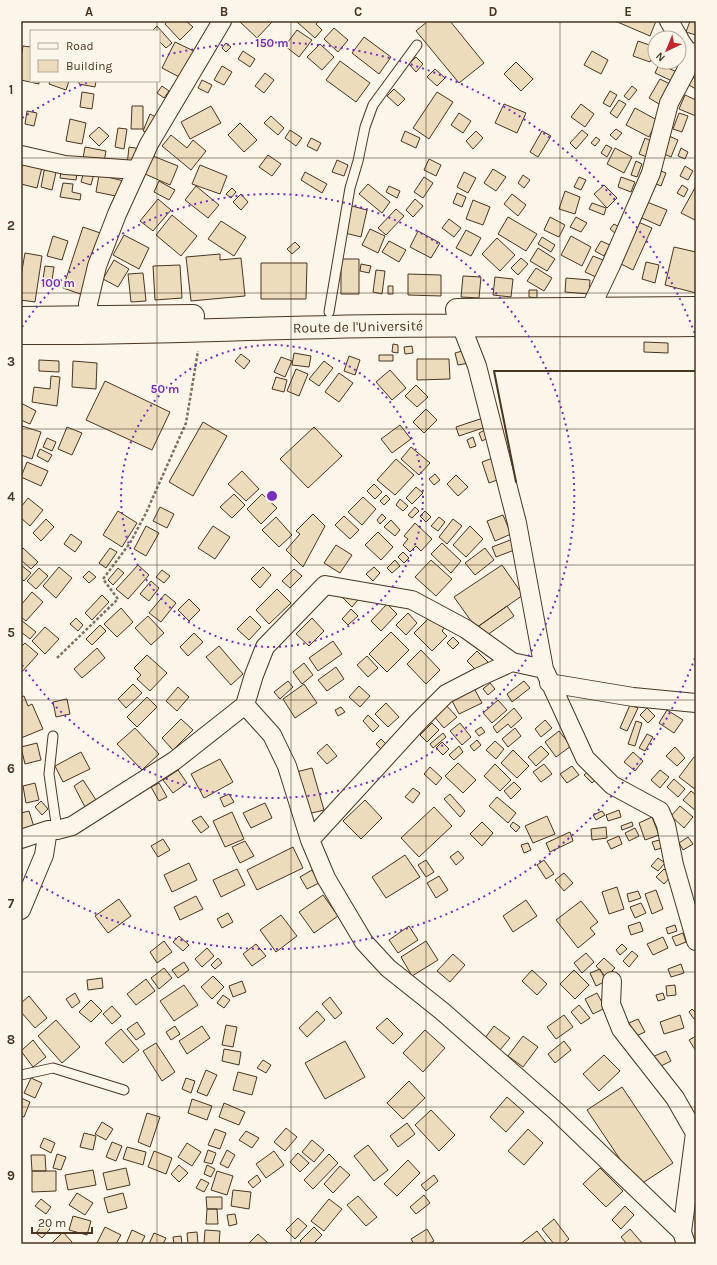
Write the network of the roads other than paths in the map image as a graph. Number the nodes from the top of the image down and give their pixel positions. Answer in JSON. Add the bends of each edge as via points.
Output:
{"nodes":[{"id":1,"x":222,"y":21,"type":"edge"},
{"id":2,"x":669,"y":21,"type":"edge"},
{"id":3,"x":674,"y":30,"type":"edge"},
{"id":4,"x":417,"y":45,"type":"dead end"},
{"id":5,"x":687,"y":47,"type":"edge"},
{"id":6,"x":694,"y":55,"type":"edge"},
{"id":7,"x":21,"y":155,"type":"edge"},
{"id":8,"x":137,"y":170,"type":"junction"},
{"id":9,"x":696,"y":308,"type":"edge"},
{"id":10,"x":590,"y":309,"type":"junction"},
{"id":11,"x":329,"y":312,"type":"junction"},
{"id":12,"x":21,"y":318,"type":"edge"},
{"id":13,"x":89,"y":318,"type":"junction"},
{"id":14,"x":461,"y":325,"type":"junction"},
{"id":15,"x":696,"y":326,"type":"edge"},
{"id":16,"x":21,"y":333,"type":"edge"},
{"id":17,"x":512,"y":662,"type":"junction"},
{"id":18,"x":546,"y":676,"type":"junction"},
{"id":19,"x":696,"y":703,"type":"edge"},
{"id":20,"x":245,"y":705,"type":"junction"},
{"id":21,"x":53,"y":736,"type":"dead end"},
{"id":22,"x":52,"y":830,"type":"junction"},
{"id":23,"x":21,"y":839,"type":"edge"},
{"id":24,"x":310,"y":840,"type":"junction"},
{"id":25,"x":21,"y":910,"type":"edge"},
{"id":26,"x":696,"y":941,"type":"edge"},
{"id":27,"x":612,"y":981,"type":"dead end"},
{"id":28,"x":21,"y":1075,"type":"edge"},
{"id":29,"x":124,"y":1090,"type":"dead end"},
{"id":30,"x":684,"y":1238,"type":"edge"}],
"edges":[{"from":1,"to":8,"type":"street","via":[[149,144]]},
{"from":2,"to":3,"type":"street"},
{"from":4,"to":11,"type":"lane","via":[[372,105],[350,188]]},
{"from":5,"to":6,"type":"street"},
{"from":6,"to":10,"type":"street","via":[[669,103],[651,173]]},
{"from":7,"to":8,"type":"street","via":[[65,165]]},
{"from":8,"to":13,"type":"street","via":[[97,266],[88,304]]},
{"from":9,"to":10,"type":"main road","name":"Route de l'Université"},
{"from":10,"to":11,"type":"main road","name":"Route de l'Université"},
{"from":11,"to":13,"type":"main road","name":"Route de l'Université"},
{"from":12,"to":13,"type":"main road","name":"Route de l'Université"},
{"from":14,"to":15,"type":"main road","name":"Route de l'Université"},
{"from":14,"to":16,"type":"main road","name":"Route de l'Université","via":[[88,334]]},
{"from":14,"to":18,"type":"street","via":[[477,366],[517,523]]},
{"from":17,"to":18,"type":"street"},
{"from":17,"to":20,"type":"street","via":[[466,629],[412,600],[325,585],[265,648]]},
{"from":17,"to":24,"type":"street","via":[[446,694]]},
{"from":18,"to":19,"type":"street","via":[[633,697]]},
{"from":18,"to":26,"type":"street","via":[[585,758],[612,784],[660,811],[666,825],[674,865]]},
{"from":20,"to":22,"type":"street","via":[[174,760],[72,826]]},
{"from":20,"to":24,"type":"street","via":[[272,735],[287,766]]},
{"from":21,"to":22,"type":"lane","via":[[49,774]]},
{"from":22,"to":23,"type":"street"},
{"from":22,"to":25,"type":"street"},
{"from":24,"to":30,"type":"street","via":[[326,878],[364,942],[388,968],[442,1011],[557,1112]]},
{"from":27,"to":30,"type":"street","via":[[611,1004],[622,1029],[675,1098],[695,1133]]},
{"from":28,"to":29,"type":"lane","via":[[53,1068]]}]}
